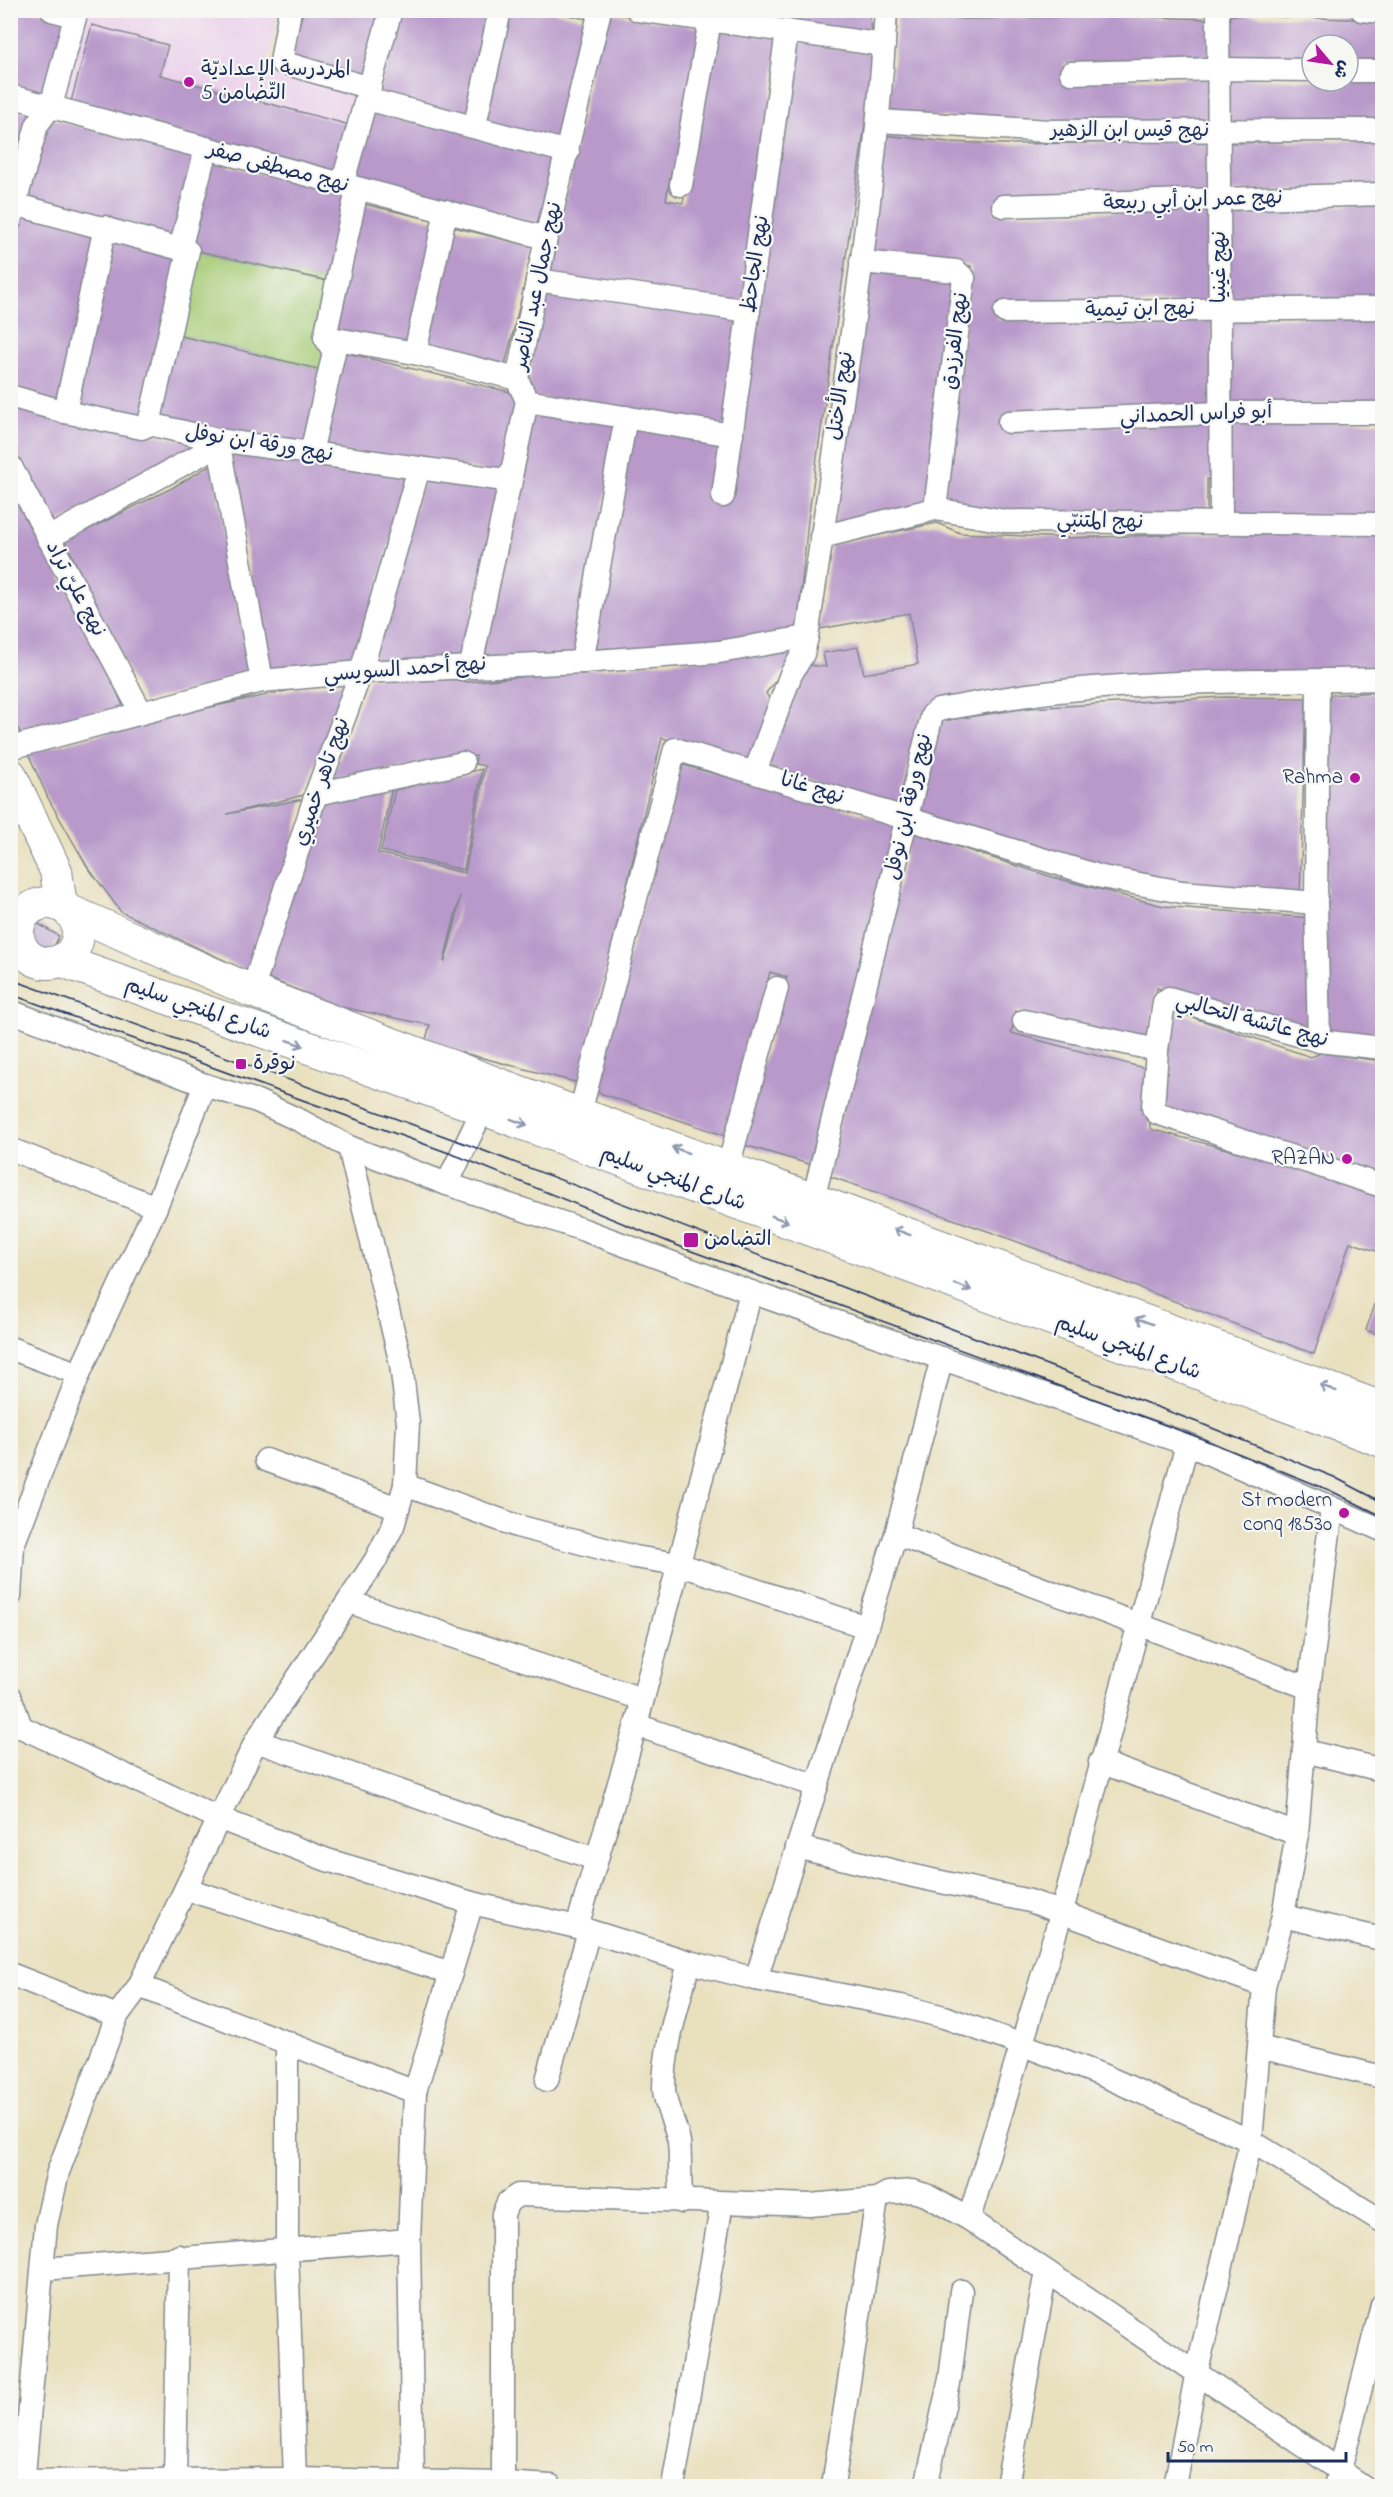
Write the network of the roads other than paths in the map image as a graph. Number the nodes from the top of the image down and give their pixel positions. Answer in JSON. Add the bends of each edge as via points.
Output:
{"nodes":[{"id":1,"x":52,"y":10,"type":"edge"},
{"id":2,"x":290,"y":10,"type":"edge"},
{"id":3,"x":391,"y":10,"type":"edge"},
{"id":4,"x":500,"y":10,"type":"edge"},
{"id":5,"x":600,"y":10,"type":"edge"},
{"id":6,"x":638,"y":10,"type":"edge"},
{"id":7,"x":886,"y":10,"type":"edge"},
{"id":8,"x":1218,"y":10,"type":"edge"},
{"id":9,"x":1362,"y":10,"type":"edge"},
{"id":10,"x":1383,"y":12,"type":"edge"},
{"id":11,"x":76,"y":14,"type":"edge"},
{"id":12,"x":710,"y":20,"type":"junction"},
{"id":13,"x":787,"y":31,"type":"junction"},
{"id":14,"x":884,"y":45,"type":"junction"},
{"id":15,"x":1218,"y":69,"type":"junction"},
{"id":16,"x":1300,"y":70,"type":"edge"},
{"id":17,"x":1360,"y":71,"type":"edge"},
{"id":18,"x":1383,"y":71,"type":"edge"},
{"id":19,"x":1071,"y":73,"type":"dead end"},
{"id":20,"x":369,"y":93,"type":"junction"},
{"id":21,"x":10,"y":96,"type":"edge"},
{"id":22,"x":51,"y":106,"type":"junction"},
{"id":23,"x":878,"y":121,"type":"junction"},
{"id":24,"x":475,"y":125,"type":"junction"},
{"id":25,"x":1220,"y":130,"type":"junction"},
{"id":26,"x":1383,"y":130,"type":"edge"},
{"id":27,"x":206,"y":149,"type":"junction"},
{"id":28,"x":568,"y":152,"type":"junction"},
{"id":29,"x":681,"y":185,"type":"dead end"},
{"id":30,"x":350,"y":187,"type":"junction"},
{"id":31,"x":1383,"y":194,"type":"edge"},
{"id":32,"x":1221,"y":200,"type":"junction"},
{"id":33,"x":1003,"y":206,"type":"dead end"},
{"id":34,"x":12,"y":209,"type":"edge"},
{"id":35,"x":446,"y":212,"type":"junction"},
{"id":36,"x":105,"y":227,"type":"junction"},
{"id":37,"x":546,"y":238,"type":"junction"},
{"id":38,"x":184,"y":250,"type":"junction"},
{"id":39,"x":861,"y":261,"type":"junction"},
{"id":40,"x":537,"y":280,"type":"junction"},
{"id":41,"x":1383,"y":308,"type":"edge"},
{"id":42,"x":1220,"y":309,"type":"junction"},
{"id":43,"x":749,"y":312,"type":"junction"},
{"id":44,"x":1005,"y":312,"type":"dead end"},
{"id":45,"x":325,"y":337,"type":"junction"},
{"id":46,"x":415,"y":353,"type":"junction"},
{"id":47,"x":517,"y":379,"type":"junction"},
{"id":48,"x":10,"y":396,"type":"edge"},
{"id":49,"x":527,"y":400,"type":"junction"},
{"id":50,"x":65,"y":412,"type":"junction"},
{"id":51,"x":1221,"y":413,"type":"junction"},
{"id":52,"x":1383,"y":413,"type":"edge"},
{"id":53,"x":626,"y":417,"type":"junction"},
{"id":54,"x":1010,"y":422,"type":"dead end"},
{"id":55,"x":149,"y":424,"type":"junction"},
{"id":56,"x":732,"y":435,"type":"junction"},
{"id":57,"x":218,"y":442,"type":"junction"},
{"id":58,"x":311,"y":453,"type":"junction"},
{"id":59,"x":10,"y":465,"type":"edge"},
{"id":60,"x":418,"y":468,"type":"junction"},
{"id":61,"x":512,"y":481,"type":"junction"},
{"id":62,"x":723,"y":496,"type":"dead end"},
{"id":63,"x":935,"y":509,"type":"junction"},
{"id":64,"x":1221,"y":523,"type":"junction"},
{"id":65,"x":1383,"y":524,"type":"edge"},
{"id":66,"x":821,"y":537,"type":"junction"},
{"id":67,"x":48,"y":538,"type":"junction"},
{"id":68,"x":807,"y":637,"type":"junction"},
{"id":69,"x":582,"y":662,"type":"junction"},
{"id":70,"x":471,"y":665,"type":"junction"},
{"id":71,"x":361,"y":672,"type":"junction"},
{"id":72,"x":1383,"y":679,"type":"edge"},
{"id":73,"x":262,"y":681,"type":"junction"},
{"id":74,"x":1318,"y":681,"type":"junction"},
{"id":75,"x":141,"y":712,"type":"junction"},
{"id":76,"x":10,"y":748,"type":"edge"},
{"id":77,"x":463,"y":763,"type":"dead end"},
{"id":78,"x":755,"y":772,"type":"junction"},
{"id":79,"x":10,"y":774,"type":"edge"},
{"id":80,"x":316,"y":794,"type":"junction"},
{"id":81,"x":908,"y":819,"type":"junction"},
{"id":82,"x":1316,"y":903,"type":"junction"},
{"id":83,"x":42,"y":907,"type":"edge"},
{"id":84,"x":17,"y":950,"type":"edge"},
{"id":85,"x":62,"y":961,"type":"junction"},
{"id":86,"x":777,"y":988,"type":"dead end"},
{"id":87,"x":252,"y":991,"type":"junction"},
{"id":88,"x":10,"y":1011,"type":"edge"},
{"id":89,"x":1024,"y":1021,"type":"dead end"},
{"id":90,"x":1318,"y":1041,"type":"junction"},
{"id":91,"x":1383,"y":1048,"type":"edge"},
{"id":92,"x":1157,"y":1050,"type":"junction"},
{"id":93,"x":205,"y":1085,"type":"junction"},
{"id":94,"x":483,"y":1109,"type":"junction"},
{"id":95,"x":580,"y":1113,"type":"junction"},
{"id":96,"x":349,"y":1147,"type":"junction"},
{"id":97,"x":10,"y":1149,"type":"edge"},
{"id":98,"x":728,"y":1167,"type":"junction"},
{"id":99,"x":447,"y":1184,"type":"junction"},
{"id":100,"x":1383,"y":1186,"type":"edge"},
{"id":101,"x":813,"y":1200,"type":"junction"},
{"id":102,"x":156,"y":1207,"type":"junction"},
{"id":103,"x":751,"y":1292,"type":"junction"},
{"id":104,"x":10,"y":1347,"type":"edge"},
{"id":105,"x":942,"y":1358,"type":"junction"},
{"id":106,"x":79,"y":1374,"type":"junction"},
{"id":107,"x":1383,"y":1408,"type":"edge"},
{"id":108,"x":1383,"y":1442,"type":"edge"},
{"id":109,"x":1187,"y":1444,"type":"junction"},
{"id":110,"x":266,"y":1460,"type":"dead end"},
{"id":111,"x":405,"y":1485,"type":"junction"},
{"id":112,"x":398,"y":1508,"type":"junction"},
{"id":113,"x":1332,"y":1509,"type":"junction"},
{"id":114,"x":1383,"y":1530,"type":"edge"},
{"id":115,"x":896,"y":1534,"type":"junction"},
{"id":116,"x":12,"y":1545,"type":"edge"},
{"id":117,"x":678,"y":1564,"type":"junction"},
{"id":118,"x":10,"y":1596,"type":"edge"},
{"id":119,"x":349,"y":1602,"type":"junction"},
{"id":120,"x":1140,"y":1623,"type":"junction"},
{"id":121,"x":866,"y":1627,"type":"junction"},
{"id":122,"x":1309,"y":1688,"type":"junction"},
{"id":123,"x":10,"y":1696,"type":"edge"},
{"id":124,"x":642,"y":1699,"type":"junction"},
{"id":125,"x":16,"y":1725,"type":"edge"},
{"id":126,"x":636,"y":1725,"type":"junction"},
{"id":127,"x":256,"y":1741,"type":"junction"},
{"id":128,"x":1305,"y":1751,"type":"junction"},
{"id":129,"x":1100,"y":1762,"type":"junction"},
{"id":130,"x":1383,"y":1770,"type":"edge"},
{"id":131,"x":817,"y":1786,"type":"junction"},
{"id":132,"x":218,"y":1818,"type":"junction"},
{"id":133,"x":1297,"y":1834,"type":"junction"},
{"id":134,"x":797,"y":1847,"type":"junction"},
{"id":135,"x":595,"y":1859,"type":"junction"},
{"id":136,"x":186,"y":1889,"type":"junction"},
{"id":137,"x":472,"y":1903,"type":"junction"},
{"id":138,"x":1062,"y":1911,"type":"junction"},
{"id":139,"x":1283,"y":1916,"type":"junction"},
{"id":140,"x":583,"y":1929,"type":"junction"},
{"id":141,"x":1383,"y":1939,"type":"edge"},
{"id":142,"x":689,"y":1962,"type":"junction"},
{"id":143,"x":10,"y":1974,"type":"edge"},
{"id":144,"x":451,"y":1974,"type":"junction"},
{"id":145,"x":756,"y":1979,"type":"junction"},
{"id":146,"x":139,"y":1986,"type":"junction"},
{"id":147,"x":1264,"y":1986,"type":"junction"},
{"id":148,"x":117,"y":2016,"type":"junction"},
{"id":149,"x":287,"y":2042,"type":"junction"},
{"id":150,"x":1023,"y":2045,"type":"junction"},
{"id":151,"x":1259,"y":2047,"type":"junction"},
{"id":152,"x":1383,"y":2077,"type":"edge"},
{"id":153,"x":547,"y":2080,"type":"dead end"},
{"id":154,"x":415,"y":2092,"type":"junction"},
{"id":155,"x":1251,"y":2141,"type":"junction"},
{"id":156,"x":877,"y":2199,"type":"junction"},
{"id":157,"x":682,"y":2202,"type":"junction"},
{"id":158,"x":722,"y":2203,"type":"junction"},
{"id":159,"x":969,"y":2219,"type":"junction"},
{"id":160,"x":1383,"y":2221,"type":"edge"},
{"id":161,"x":409,"y":2240,"type":"junction"},
{"id":162,"x":287,"y":2250,"type":"junction"},
{"id":163,"x":179,"y":2256,"type":"junction"},
{"id":164,"x":43,"y":2269,"type":"junction"},
{"id":165,"x":1046,"y":2271,"type":"junction"},
{"id":166,"x":961,"y":2291,"type":"dead end"},
{"id":167,"x":1383,"y":2305,"type":"edge"},
{"id":168,"x":1197,"y":2371,"type":"junction"},
{"id":169,"x":175,"y":2479,"type":"junction"},
{"id":170,"x":295,"y":2479,"type":"junction"},
{"id":171,"x":1338,"y":2479,"type":"edge"},
{"id":172,"x":19,"y":2483,"type":"edge"},
{"id":173,"x":213,"y":2483,"type":"edge"},
{"id":174,"x":399,"y":2483,"type":"edge"},
{"id":175,"x":503,"y":2483,"type":"junction"},
{"id":176,"x":551,"y":2487,"type":"edge"},
{"id":177,"x":673,"y":2487,"type":"edge"},
{"id":178,"x":833,"y":2487,"type":"edge"},
{"id":179,"x":926,"y":2487,"type":"edge"},
{"id":180,"x":1007,"y":2487,"type":"edge"},
{"id":181,"x":1175,"y":2487,"type":"edge"},
{"id":182,"x":1363,"y":2487,"type":"edge"}],
"edges":[{"from":1,"to":11,"type":"street"},
{"from":2,"to":20,"type":"street","via":[[281,62]]},
{"from":3,"to":20,"type":"street"},
{"from":4,"to":24,"type":"street"},
{"from":5,"to":28,"type":"street","name":"نهج جمال عبد الناصر"},
{"from":6,"to":12,"type":"street"},
{"from":7,"to":14,"type":"street","name":"نهج الأختل"},
{"from":8,"to":15,"type":"street","name":"نهج غينيا"},
{"from":9,"to":10,"type":"street"},
{"from":11,"to":22,"type":"street"},
{"from":12,"to":13,"type":"street"},
{"from":12,"to":29,"type":"street"},
{"from":13,"to":14,"type":"street"},
{"from":13,"to":43,"type":"street","name":"نهج الجاحظ"},
{"from":14,"to":23,"type":"street","name":"نهج الأختل"},
{"from":15,"to":16,"type":"street"},
{"from":15,"to":19,"type":"street"},
{"from":15,"to":25,"type":"street","name":"نهج غينيا"},
{"from":17,"to":18,"type":"street"},
{"from":20,"to":24,"type":"street"},
{"from":20,"to":30,"type":"street"},
{"from":21,"to":22,"type":"street","name":"نهج مصطفى صفر"},
{"from":22,"to":27,"type":"street","name":"نهج مصطفى صفر"},
{"from":22,"to":34,"type":"street","via":[[37,125]]},
{"from":23,"to":25,"type":"street","name":"نهج قيس ابن الزهير","via":[[1050,131]]},
{"from":23,"to":39,"type":"street","name":"نهج الأختل"},
{"from":24,"to":28,"type":"street"},
{"from":25,"to":26,"type":"street","name":"نهج قيس ابن الزهير"},
{"from":25,"to":32,"type":"street","name":"نهج غينيا"},
{"from":27,"to":30,"type":"street","name":"نهج مصطفى صفر"},
{"from":27,"to":38,"type":"street"},
{"from":28,"to":37,"type":"street","name":"نهج جمال عبد الناصر"},
{"from":30,"to":35,"type":"street","name":"نهج مصطفى صفر"},
{"from":30,"to":45,"type":"street"},
{"from":31,"to":32,"type":"street","name":"نهج عمر ابن أبي ربيعة"},
{"from":32,"to":33,"type":"street","name":"نهج عمر ابن أبي ربيعة"},
{"from":32,"to":42,"type":"street","name":"نهج غينيا"},
{"from":34,"to":36,"type":"street"},
{"from":35,"to":37,"type":"street","name":"نهج مصطفى صفر"},
{"from":35,"to":46,"type":"street"},
{"from":36,"to":38,"type":"street"},
{"from":36,"to":50,"type":"street"},
{"from":37,"to":40,"type":"street","name":"نهج جمال عبد الناصر"},
{"from":38,"to":55,"type":"street"},
{"from":39,"to":63,"type":"street","name":"نهج الفرزدق","via":[[956,271],[964,278]]},
{"from":39,"to":66,"type":"street","name":"نهج الأختل"},
{"from":40,"to":43,"type":"street"},
{"from":40,"to":47,"type":"street","name":"نهج جمال عبد الناصر"},
{"from":41,"to":42,"type":"street","name":"نهج ابن تيمية"},
{"from":42,"to":44,"type":"street","name":"نهج ابن تيمية"},
{"from":42,"to":51,"type":"street","name":"نهج غينيا"},
{"from":43,"to":56,"type":"street","name":"نهج الجاحظ"},
{"from":45,"to":46,"type":"street"},
{"from":45,"to":58,"type":"street","via":[[334,352]]},
{"from":46,"to":47,"type":"street"},
{"from":47,"to":49,"type":"street","name":"نهج جمال عبد الناصر"},
{"from":48,"to":50,"type":"street","name":"نهج ورقة ابن نوفل"},
{"from":49,"to":53,"type":"street"},
{"from":49,"to":61,"type":"street","name":"نهج جمال عبد الناصر"},
{"from":50,"to":55,"type":"street","name":"نهج ورقة ابن نوفل","via":[[142,428]]},
{"from":51,"to":52,"type":"street","name":"أبو فراس الحمداني"},
{"from":51,"to":54,"type":"street","name":"أبو فراس الحمداني"},
{"from":51,"to":64,"type":"street","name":"نهج غينيا"},
{"from":53,"to":56,"type":"street"},
{"from":53,"to":69,"type":"street"},
{"from":55,"to":57,"type":"street","name":"نهج ورقة ابن نوفل"},
{"from":56,"to":62,"type":"street","name":"نهج الجاحظ"},
{"from":57,"to":58,"type":"street","name":"نهج ورقة ابن نوفل"},
{"from":57,"to":67,"type":"street"},
{"from":57,"to":73,"type":"street"},
{"from":58,"to":60,"type":"street","name":"نهج ورقة ابن نوفل"},
{"from":59,"to":67,"type":"street","name":"نهج عليّ تراد"},
{"from":60,"to":61,"type":"street","name":"نهج ورقة ابن نوفل"},
{"from":60,"to":71,"type":"street","name":"نهج تاهر خميري"},
{"from":61,"to":70,"type":"street","name":"نهج جمال عبد الناصر"},
{"from":63,"to":64,"type":"street","name":"نهج المتنبّي","via":[[1005,521]]},
{"from":63,"to":66,"type":"street","name":"نهج المتنبّي"},
{"from":64,"to":65,"type":"street","name":"نهج المتنبّي"},
{"from":66,"to":68,"type":"street","name":"نهج الأختل"},
{"from":67,"to":75,"type":"street","name":"نهج عليّ تراد"},
{"from":68,"to":69,"type":"street","name":"نهج أحمد السويسي","via":[[720,652]]},
{"from":68,"to":78,"type":"street","name":"نهج الأختل"},
{"from":69,"to":70,"type":"street","name":"نهج أحمد السويسي"},
{"from":70,"to":71,"type":"street","name":"نهج أحمد السويسي"},
{"from":71,"to":73,"type":"street","name":"نهج أحمد السويسي"},
{"from":71,"to":80,"type":"street","name":"نهج تاهر خميري"},
{"from":72,"to":74,"type":"street","name":"نهج ورقة ابن نوفل"},
{"from":73,"to":75,"type":"street","name":"نهج أحمد السويسي"},
{"from":74,"to":81,"type":"street","name":"نهج ورقة ابن نوفل","via":[[1104,688],[938,710],[929,720]]},
{"from":74,"to":82,"type":"street"},
{"from":75,"to":76,"type":"street","name":"نهج أحمد السويسي"},
{"from":77,"to":80,"type":"street"},
{"from":78,"to":81,"type":"street","name":"نهج غانا"},
{"from":78,"to":95,"type":"street","name":"نهج غانا","via":[[675,749]]},
{"from":79,"to":83,"type":"main road","via":[[56,871]]},
{"from":80,"to":87,"type":"street","name":"نهج تاهر خميري"},
{"from":81,"to":82,"type":"street","name":"نهج غانا","via":[[1102,877],[1182,892]]},
{"from":81,"to":101,"type":"street","name":"نهج ورقة ابن نوفل"},
{"from":82,"to":90,"type":"street"},
{"from":83,"to":84,"type":"main road","via":[[19,924]]},
{"from":83,"to":85,"type":"main road","via":[[78,928],[75,947]]},
{"from":83,"to":87,"type":"main road","name":"شارع المنجي سليم"},
{"from":84,"to":85,"type":"main road","via":[[37,962]]},
{"from":85,"to":94,"type":"main road","name":"شارع المنجي سليم","one_way":true},
{"from":86,"to":98,"type":"street"},
{"from":87,"to":95,"type":"main road","name":"شارع المنجي سليم"},
{"from":88,"to":93,"type":"street"},
{"from":89,"to":92,"type":"street"},
{"from":90,"to":91,"type":"street","name":"نهج عائشة التحالبي"},
{"from":90,"to":92,"type":"street","name":"نهج عائشة التحالبي","via":[[1169,998],[1164,1002]]},
{"from":92,"to":100,"type":"street","via":[[1153,1108],[1156,1113]]},
{"from":93,"to":96,"type":"street","via":[[257,1101]]},
{"from":93,"to":102,"type":"street"},
{"from":94,"to":99,"type":"street"},
{"from":94,"to":108,"type":"main road","name":"شارع المنجي سليم","one_way":true},
{"from":98,"to":95,"type":"main road","name":"شارع المنجي سليم","one_way":true},
{"from":96,"to":99,"type":"street"},
{"from":96,"to":111,"type":"street","via":[[401,1364],[408,1423]]},
{"from":97,"to":102,"type":"street"},
{"from":98,"to":101,"type":"main road","name":"شارع المنجي سليم"},
{"from":99,"to":103,"type":"street"},
{"from":107,"to":101,"type":"main road","name":"شارع المنجي سليم","one_way":true},
{"from":102,"to":106,"type":"street"},
{"from":103,"to":105,"type":"street"},
{"from":103,"to":117,"type":"street"},
{"from":104,"to":106,"type":"street"},
{"from":105,"to":109,"type":"street"},
{"from":105,"to":115,"type":"street"},
{"from":106,"to":116,"type":"street"},
{"from":109,"to":113,"type":"street"},
{"from":109,"to":120,"type":"street"},
{"from":110,"to":112,"type":"street"},
{"from":111,"to":112,"type":"street"},
{"from":111,"to":117,"type":"street","via":[[517,1526],[635,1557]]},
{"from":112,"to":119,"type":"street","via":[[393,1526]]},
{"from":113,"to":114,"type":"street"},
{"from":113,"to":122,"type":"street"},
{"from":115,"to":120,"type":"street"},
{"from":115,"to":121,"type":"street"},
{"from":116,"to":118,"type":"street"},
{"from":117,"to":121,"type":"street"},
{"from":117,"to":124,"type":"street"},
{"from":119,"to":124,"type":"street"},
{"from":119,"to":127,"type":"street"},
{"from":120,"to":122,"type":"street"},
{"from":120,"to":129,"type":"street"},
{"from":121,"to":131,"type":"street"},
{"from":122,"to":128,"type":"street"},
{"from":123,"to":125,"type":"street"},
{"from":124,"to":126,"type":"street"},
{"from":125,"to":132,"type":"street"},
{"from":126,"to":131,"type":"street"},
{"from":126,"to":135,"type":"street"},
{"from":127,"to":132,"type":"street"},
{"from":127,"to":135,"type":"street"},
{"from":128,"to":130,"type":"street"},
{"from":128,"to":133,"type":"street"},
{"from":129,"to":133,"type":"street"},
{"from":129,"to":138,"type":"street"},
{"from":131,"to":134,"type":"street"},
{"from":132,"to":136,"type":"street"},
{"from":132,"to":137,"type":"street","via":[[327,1860]]},
{"from":133,"to":139,"type":"street"},
{"from":134,"to":138,"type":"street"},
{"from":134,"to":145,"type":"street"},
{"from":135,"to":140,"type":"street"},
{"from":136,"to":144,"type":"street"},
{"from":136,"to":146,"type":"street"},
{"from":137,"to":140,"type":"street"},
{"from":137,"to":144,"type":"street"},
{"from":138,"to":147,"type":"street"},
{"from":138,"to":150,"type":"street"},
{"from":139,"to":141,"type":"street"},
{"from":139,"to":147,"type":"street"},
{"from":140,"to":142,"type":"street"},
{"from":140,"to":153,"type":"street"},
{"from":142,"to":145,"type":"street"},
{"from":142,"to":157,"type":"street","via":[[666,2061],[664,2091],[679,2144]]},
{"from":143,"to":148,"type":"street"},
{"from":144,"to":154,"type":"street"},
{"from":145,"to":150,"type":"street","via":[[902,2006]]},
{"from":146,"to":148,"type":"street"},
{"from":146,"to":149,"type":"street"},
{"from":147,"to":151,"type":"street"},
{"from":148,"to":164,"type":"street","via":[[58,2172],[46,2225]]},
{"from":149,"to":154,"type":"street"},
{"from":149,"to":162,"type":"street"},
{"from":150,"to":155,"type":"street","via":[[1112,2079]]},
{"from":150,"to":159,"type":"street"},
{"from":151,"to":152,"type":"street"},
{"from":151,"to":155,"type":"street"},
{"from":154,"to":161,"type":"street"},
{"from":155,"to":160,"type":"street"},
{"from":155,"to":168,"type":"street"},
{"from":156,"to":158,"type":"street","via":[[810,2205]]},
{"from":156,"to":159,"type":"street","via":[[888,2193],[912,2191]]},
{"from":156,"to":178,"type":"street"},
{"from":157,"to":158,"type":"street"},
{"from":157,"to":175,"type":"street","via":[[518,2195],[508,2202],[503,2214]]},
{"from":158,"to":177,"type":"street"},
{"from":159,"to":165,"type":"street"},
{"from":161,"to":162,"type":"street"},
{"from":161,"to":174,"type":"street"},
{"from":162,"to":163,"type":"street"},
{"from":162,"to":170,"type":"street"},
{"from":163,"to":164,"type":"street"},
{"from":163,"to":169,"type":"street"},
{"from":164,"to":172,"type":"street"},
{"from":165,"to":168,"type":"street"},
{"from":165,"to":180,"type":"street"},
{"from":166,"to":179,"type":"street","via":[[950,2379]]},
{"from":167,"to":171,"type":"street"},
{"from":168,"to":171,"type":"street"},
{"from":168,"to":181,"type":"street"},
{"from":169,"to":172,"type":"street"},
{"from":169,"to":173,"type":"street"},
{"from":170,"to":173,"type":"street"},
{"from":170,"to":174,"type":"street"},
{"from":171,"to":182,"type":"street"},
{"from":174,"to":175,"type":"street"},
{"from":175,"to":176,"type":"street"}]}
